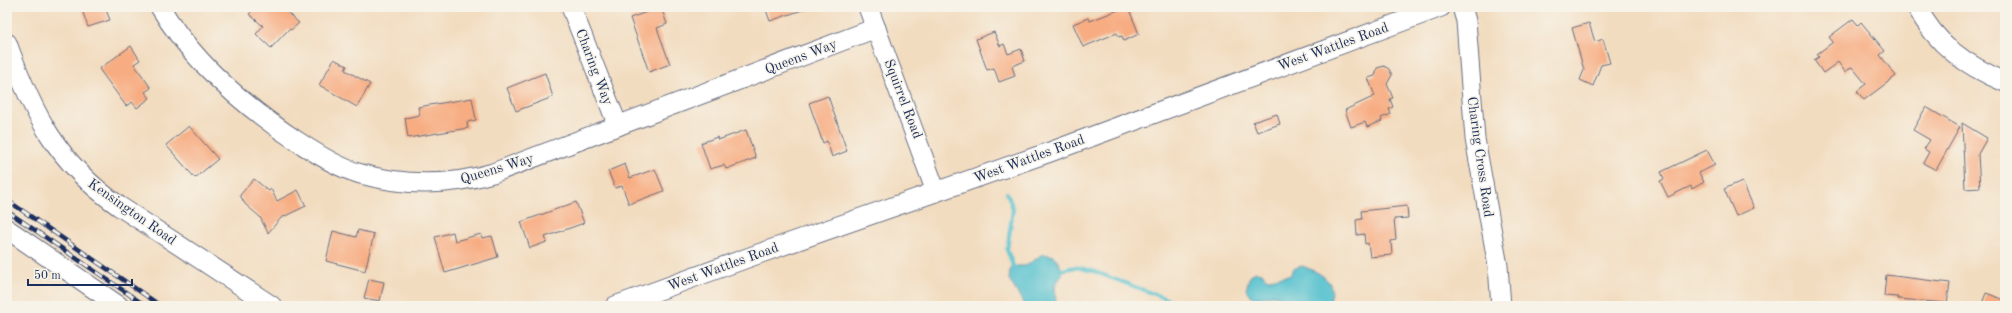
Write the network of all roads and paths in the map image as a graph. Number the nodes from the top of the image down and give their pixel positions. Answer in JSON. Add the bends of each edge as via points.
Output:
{"nodes":[{"id":1,"x":160,"y":7,"type":"edge"},
{"id":2,"x":571,"y":7,"type":"edge"},
{"id":3,"x":868,"y":7,"type":"edge"},
{"id":4,"x":1441,"y":7,"type":"edge"},
{"id":5,"x":1462,"y":7,"type":"edge"},
{"id":6,"x":1917,"y":7,"type":"edge"},
{"id":7,"x":876,"y":28,"type":"junction"},
{"id":8,"x":7,"y":43,"type":"edge"},
{"id":9,"x":2005,"y":82,"type":"edge"},
{"id":10,"x":618,"y":126,"type":"junction"},
{"id":11,"x":936,"y":192,"type":"junction"},
{"id":12,"x":7,"y":229,"type":"edge"},
{"id":13,"x":119,"y":306,"type":"edge"},
{"id":14,"x":272,"y":306,"type":"edge"},
{"id":15,"x":616,"y":306,"type":"edge"},
{"id":16,"x":1501,"y":306,"type":"edge"}],
"edges":[{"from":1,"to":10,"type":"street","name":"Queens Way","via":[[199,60],[238,97],[313,152],[361,174],[408,183],[460,182],[493,173]]},
{"from":2,"to":10,"type":"street","name":"Charing Way"},
{"from":3,"to":7,"type":"street","name":"Squirrel Road"},
{"from":4,"to":11,"type":"street","name":"West Wattles Road"},
{"from":5,"to":16,"type":"street","name":"Charing Cross Road","via":[[1466,21],[1475,139],[1498,266]]},
{"from":6,"to":9,"type":"street","via":[[1936,36],[1951,51],[1976,69]]},
{"from":7,"to":10,"type":"street","name":"Queens Way"},
{"from":7,"to":11,"type":"street","name":"Squirrel Road"},
{"from":8,"to":14,"type":"street","name":"Kensington Road","via":[[31,103],[50,136],[76,170],[119,206]]},
{"from":11,"to":15,"type":"street","name":"West Wattles Road"},
{"from":12,"to":13,"type":"street"}]}
